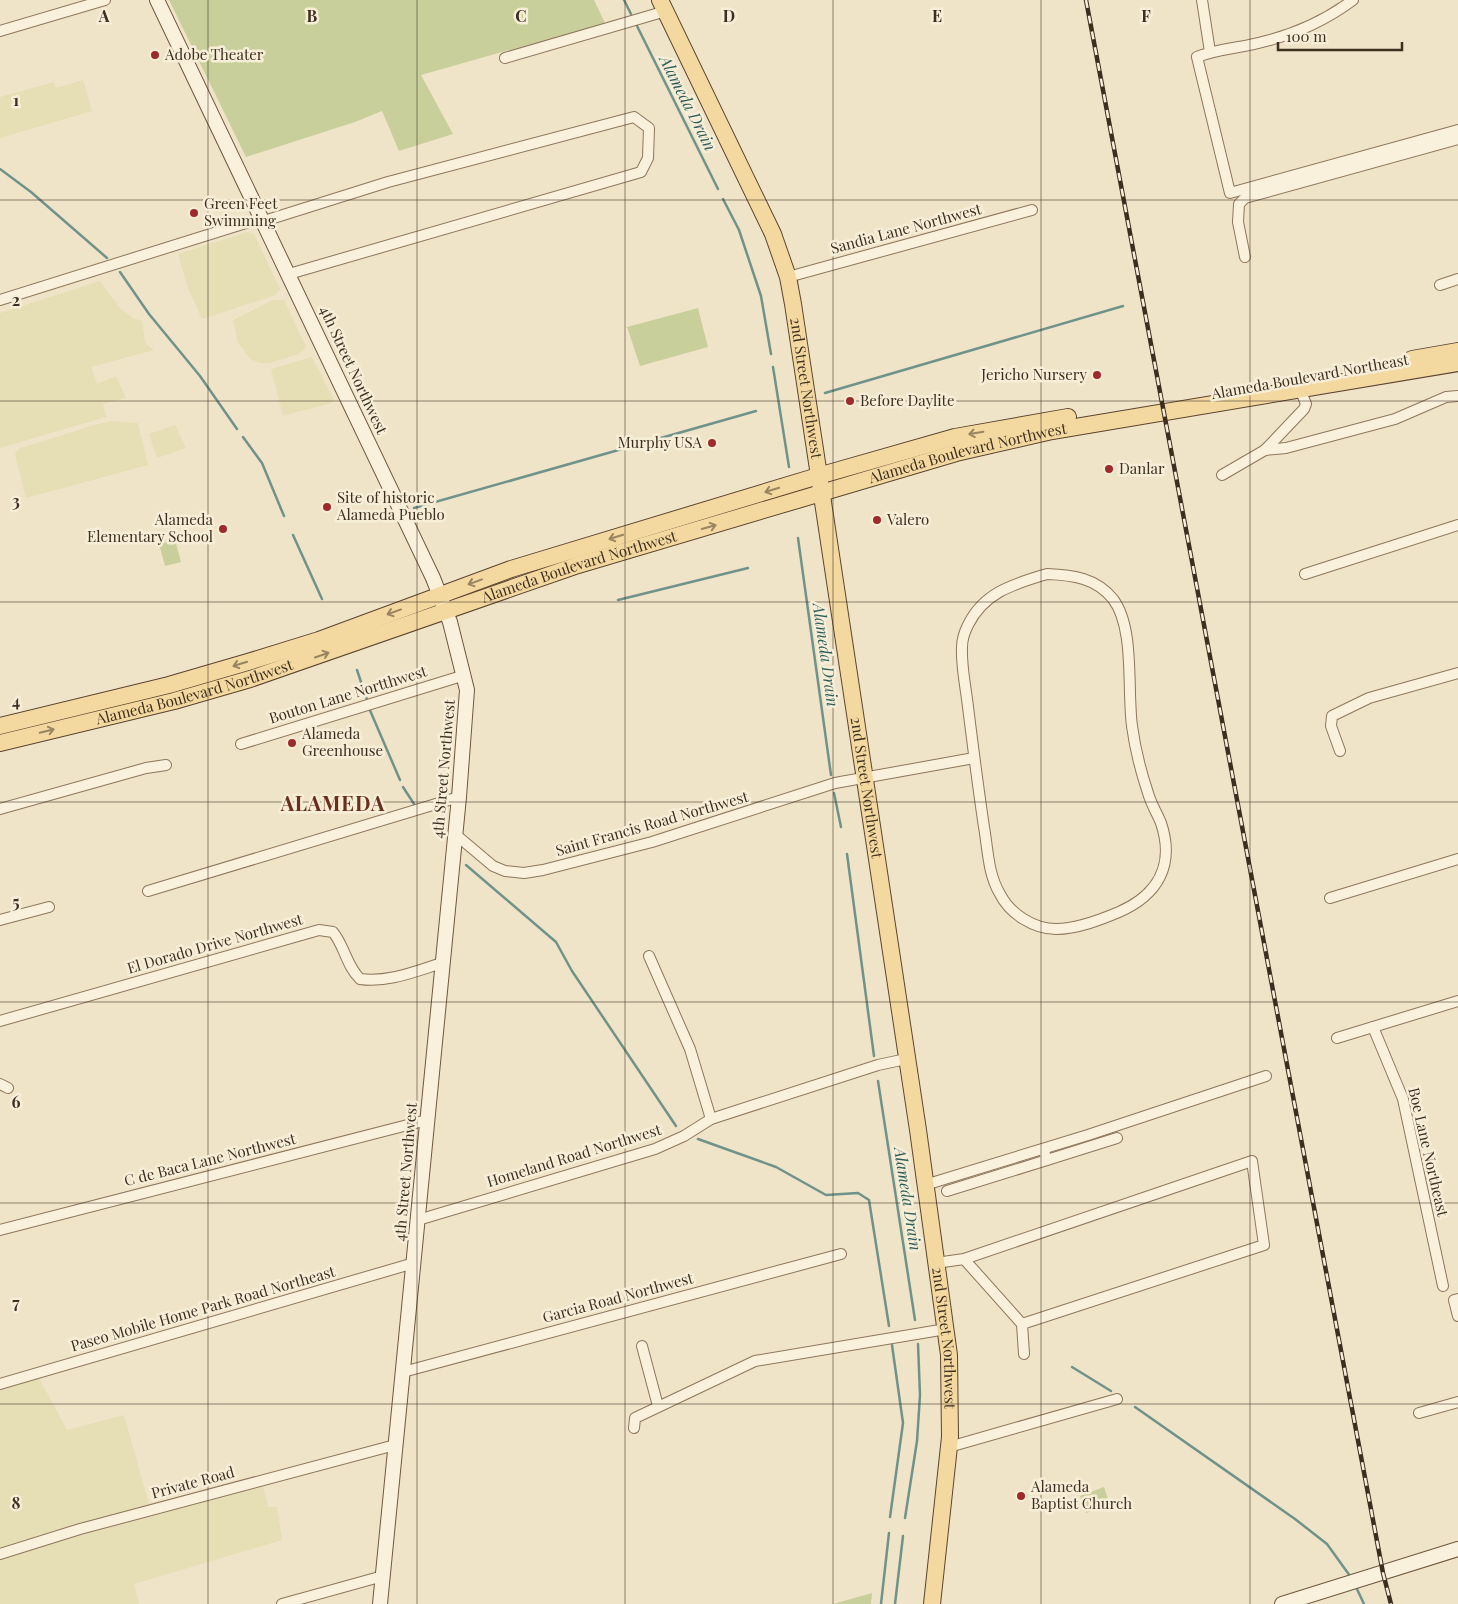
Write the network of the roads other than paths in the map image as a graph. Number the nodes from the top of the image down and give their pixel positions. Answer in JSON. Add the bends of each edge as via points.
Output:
{"nodes":[{"id":1,"x":105,"y":0,"type":"edge"},
{"id":2,"x":157,"y":0,"type":"edge"},
{"id":3,"x":1202,"y":0,"type":"edge"},
{"id":4,"x":1353,"y":0,"type":"edge"},
{"id":5,"x":663,"y":5,"type":"edge"},
{"id":6,"x":0,"y":31,"type":"edge"},
{"id":7,"x":1210,"y":52,"type":"junction"},
{"id":8,"x":505,"y":58,"type":"dead end"},
{"id":9,"x":1458,"y":130,"type":"edge"},
{"id":10,"x":1458,"y":139,"type":"edge"},
{"id":11,"x":1032,"y":210,"type":"dead end"},
{"id":12,"x":264,"y":221,"type":"junction"},
{"id":13,"x":1245,"y":257,"type":"dead end"},
{"id":14,"x":290,"y":274,"type":"junction"},
{"id":15,"x":788,"y":277,"type":"junction"},
{"id":16,"x":1458,"y":279,"type":"edge"},
{"id":17,"x":1440,"y":284,"type":"dead end"},
{"id":18,"x":0,"y":300,"type":"edge"},
{"id":19,"x":1458,"y":351,"type":"edge"},
{"id":20,"x":1458,"y":363,"type":"edge"},
{"id":21,"x":1300,"y":389,"type":"junction"},
{"id":22,"x":1458,"y":396,"type":"edge"},
{"id":23,"x":1163,"y":406,"type":"junction"},
{"id":24,"x":1265,"y":450,"type":"junction"},
{"id":25,"x":1222,"y":475,"type":"dead end"},
{"id":26,"x":818,"y":476,"type":"junction"},
{"id":27,"x":821,"y":494,"type":"junction"},
{"id":28,"x":1458,"y":525,"type":"edge"},
{"id":29,"x":1305,"y":574,"type":"dead end"},
{"id":30,"x":442,"y":602,"type":"junction"},
{"id":31,"x":1458,"y":673,"type":"edge"},
{"id":32,"x":464,"y":675,"type":"junction"},
{"id":33,"x":0,"y":726,"type":"edge"},
{"id":34,"x":0,"y":743,"type":"edge"},
{"id":35,"x":241,"y":744,"type":"dead end"},
{"id":36,"x":1340,"y":752,"type":"dead end"},
{"id":37,"x":974,"y":758,"type":"junction"},
{"id":38,"x":166,"y":765,"type":"dead end"},
{"id":39,"x":865,"y":776,"type":"junction"},
{"id":40,"x":459,"y":797,"type":"junction"},
{"id":41,"x":0,"y":810,"type":"edge"},
{"id":42,"x":455,"y":834,"type":"junction"},
{"id":43,"x":1458,"y":859,"type":"edge"},
{"id":44,"x":148,"y":891,"type":"dead end"},
{"id":45,"x":1330,"y":898,"type":"dead end"},
{"id":46,"x":49,"y":907,"type":"dead end"},
{"id":47,"x":0,"y":920,"type":"edge"},
{"id":48,"x":649,"y":956,"type":"dead end"},
{"id":49,"x":442,"y":963,"type":"junction"},
{"id":50,"x":1458,"y":1001,"type":"edge"},
{"id":51,"x":0,"y":1021,"type":"edge"},
{"id":52,"x":1373,"y":1028,"type":"junction"},
{"id":53,"x":1336,"y":1038,"type":"dead end"},
{"id":54,"x":906,"y":1059,"type":"junction"},
{"id":55,"x":1266,"y":1076,"type":"dead end"},
{"id":56,"x":711,"y":1119,"type":"junction"},
{"id":57,"x":427,"y":1120,"type":"junction"},
{"id":58,"x":1117,"y":1138,"type":"dead end"},
{"id":59,"x":1043,"y":1149,"type":"junction"},
{"id":60,"x":1047,"y":1160,"type":"junction"},
{"id":61,"x":924,"y":1185,"type":"junction"},
{"id":62,"x":947,"y":1191,"type":"dead end"},
{"id":63,"x":418,"y":1220,"type":"junction"},
{"id":64,"x":0,"y":1230,"type":"edge"},
{"id":65,"x":841,"y":1254,"type":"dead end"},
{"id":66,"x":964,"y":1259,"type":"junction"},
{"id":67,"x":414,"y":1263,"type":"junction"},
{"id":68,"x":936,"y":1263,"type":"junction"},
{"id":69,"x":1444,"y":1286,"type":"dead end"},
{"id":70,"x":1458,"y":1299,"type":"edge"},
{"id":71,"x":1458,"y":1316,"type":"edge"},
{"id":72,"x":1022,"y":1324,"type":"junction"},
{"id":73,"x":946,"y":1329,"type":"junction"},
{"id":74,"x":642,"y":1346,"type":"dead end"},
{"id":75,"x":1024,"y":1354,"type":"dead end"},
{"id":76,"x":402,"y":1372,"type":"junction"},
{"id":77,"x":0,"y":1384,"type":"edge"},
{"id":78,"x":1116,"y":1399,"type":"dead end"},
{"id":79,"x":1458,"y":1402,"type":"edge"},
{"id":80,"x":658,"y":1406,"type":"junction"},
{"id":81,"x":1420,"y":1413,"type":"dead end"},
{"id":82,"x":634,"y":1428,"type":"dead end"},
{"id":83,"x":395,"y":1445,"type":"junction"},
{"id":84,"x":949,"y":1448,"type":"junction"},
{"id":85,"x":1458,"y":1549,"type":"edge"},
{"id":86,"x":0,"y":1554,"type":"edge"},
{"id":87,"x":383,"y":1576,"type":"junction"},
{"id":88,"x":282,"y":1604,"type":"edge"},
{"id":89,"x":380,"y":1604,"type":"edge"},
{"id":90,"x":932,"y":1604,"type":"edge"},
{"id":91,"x":1282,"y":1604,"type":"edge"}],
"edges":[{"from":1,"to":6,"type":"street"},
{"from":2,"to":12,"type":"main road","name":"4th Street Northwest"},
{"from":3,"to":7,"type":"street"},
{"from":4,"to":7,"type":"street","via":[[1333,15],[1308,27],[1265,42]]},
{"from":5,"to":8,"type":"street"},
{"from":5,"to":15,"type":"main road","name":"2nd Street Northwest","via":[[773,234]]},
{"from":7,"to":9,"type":"street","via":[[1197,57],[1230,193]]},
{"from":10,"to":13,"type":"street","via":[[1245,198],[1239,204],[1238,222]]},
{"from":11,"to":15,"type":"street","name":"Sandia Lane Northwest"},
{"from":12,"to":14,"type":"main road","name":"4th Street Northwest"},
{"from":12,"to":14,"type":"street","via":[[388,182],[634,116],[649,128],[648,158],[642,172]]},
{"from":12,"to":18,"type":"street","via":[[231,228]]},
{"from":14,"to":30,"type":"main road","name":"4th Street Northwest"},
{"from":15,"to":26,"type":"main road","name":"2nd Street Northwest"},
{"from":16,"to":17,"type":"street"},
{"from":19,"to":23,"type":"main road","name":"Alameda Boulevard Northeast"},
{"from":20,"to":21,"type":"main road","name":"Alameda Boulevard Northeast"},
{"from":21,"to":23,"type":"main road","name":"Alameda Boulevard Northeast"},
{"from":21,"to":24,"type":"street","via":[[1306,404],[1304,409]]},
{"from":22,"to":24,"type":"street","via":[[1446,397],[1394,419],[1286,448]]},
{"from":23,"to":26,"type":"main road","name":"Alameda Boulevard Northwest","one_way":true,"via":[[955,437]]},
{"from":23,"to":27,"type":"main road","name":"Alameda Boulevard Northwest","via":[[956,453]]},
{"from":24,"to":25,"type":"street"},
{"from":26,"to":27,"type":"main road","name":"2nd Street Northwest"},
{"from":26,"to":30,"type":"main road","name":"Alameda Boulevard Northwest","one_way":true,"via":[[572,550]]},
{"from":30,"to":27,"type":"main road","name":"Alameda Boulevard Northwest","one_way":true},
{"from":27,"to":39,"type":"main road","name":"2nd Street Northwest"},
{"from":28,"to":29,"type":"street"},
{"from":30,"to":32,"type":"main road","name":"4th Street Northwest"},
{"from":30,"to":33,"type":"main road","name":"Alameda Boulevard Northwest","one_way":true,"via":[[169,685]]},
{"from":34,"to":30,"type":"main road","name":"Alameda Boulevard Northwest","one_way":true,"via":[[250,679],[323,655]]},
{"from":31,"to":36,"type":"street","via":[[1369,698],[1332,716],[1331,726]]},
{"from":32,"to":35,"type":"street","name":"Bouton Lane Nortthwest"},
{"from":32,"to":40,"type":"main road","name":"4th Street Northwest","via":[[467,705]]},
{"from":37,"to":37,"type":"street","via":[[992,878],[1001,897],[1018,915],[1037,926],[1057,929],[1097,921],[1131,907],[1161,880],[1166,846],[1140,768],[1132,729],[1128,635],[1121,612],[1102,588],[1087,579],[1046,574],[1012,584],[991,595],[976,610],[966,627],[962,647]]},
{"from":37,"to":39,"type":"street","name":"Saint Francis Road Northwest"},
{"from":38,"to":41,"type":"street"},
{"from":39,"to":42,"type":"street","name":"Saint Francis Road Northwest","via":[[652,842],[524,873],[493,866]]},
{"from":39,"to":54,"type":"main road","name":"2nd Street Northwest"},
{"from":40,"to":42,"type":"main road","name":"4th Street Northwest"},
{"from":40,"to":44,"type":"street"},
{"from":42,"to":49,"type":"main road","name":"4th Street Northwest"},
{"from":43,"to":45,"type":"street"},
{"from":46,"to":47,"type":"street"},
{"from":48,"to":56,"type":"street","via":[[690,1049]]},
{"from":49,"to":51,"type":"street","name":"El Dorado Drive Northwest","via":[[397,976],[371,981],[360,979],[349,965],[341,942],[333,932],[319,930]]},
{"from":49,"to":57,"type":"main road","name":"4th Street Northwest"},
{"from":50,"to":52,"type":"street"},
{"from":52,"to":53,"type":"street"},
{"from":52,"to":69,"type":"street","name":"Boe Lane Northeast","via":[[1403,1099]]},
{"from":54,"to":56,"type":"street","name":"Homeland Road Northwest"},
{"from":54,"to":61,"type":"main road","name":"2nd Street Northwest"},
{"from":55,"to":59,"type":"street"},
{"from":56,"to":63,"type":"street","name":"Homeland Road Northwest","via":[[655,1150]]},
{"from":57,"to":63,"type":"main road","name":"4th Street Northwest"},
{"from":57,"to":64,"type":"street","name":"C de Baca Lane Northwest"},
{"from":58,"to":60,"type":"street"},
{"from":59,"to":60,"type":"street"},
{"from":59,"to":61,"type":"street"},
{"from":60,"to":62,"type":"street"},
{"from":61,"to":68,"type":"main road","name":"2nd Street Northwest"},
{"from":63,"to":67,"type":"main road","name":"4th Street Northwest"},
{"from":65,"to":76,"type":"street","name":"Garcia Road Northwest"},
{"from":66,"to":68,"type":"street"},
{"from":66,"to":72,"type":"street"},
{"from":66,"to":72,"type":"street","via":[[1252,1161],[1264,1245]]},
{"from":67,"to":76,"type":"main road","name":"4th Street Northwest"},
{"from":67,"to":77,"type":"street","name":"Paseo Mobile Home Park Road Northeast"},
{"from":68,"to":73,"type":"main road","name":"2nd Street Northwest"},
{"from":70,"to":71,"type":"street","via":[[1454,1300]]},
{"from":72,"to":75,"type":"street"},
{"from":73,"to":80,"type":"street","via":[[755,1361]]},
{"from":73,"to":84,"type":"main road","name":"2nd Street Northwest"},
{"from":74,"to":80,"type":"street"},
{"from":76,"to":83,"type":"main road","name":"4th Street Northwest"},
{"from":78,"to":84,"type":"street"},
{"from":79,"to":81,"type":"street"},
{"from":80,"to":82,"type":"street","via":[[636,1418]]},
{"from":83,"to":86,"type":"street","name":"Private Road","via":[[80,1529]]},
{"from":83,"to":87,"type":"main road","name":"4th Street Northwest"},
{"from":84,"to":90,"type":"main road","name":"2nd Street Northwest"},
{"from":85,"to":91,"type":"main road"},
{"from":87,"to":88,"type":"street"},
{"from":87,"to":89,"type":"main road","name":"4th Street Northwest"}]}
